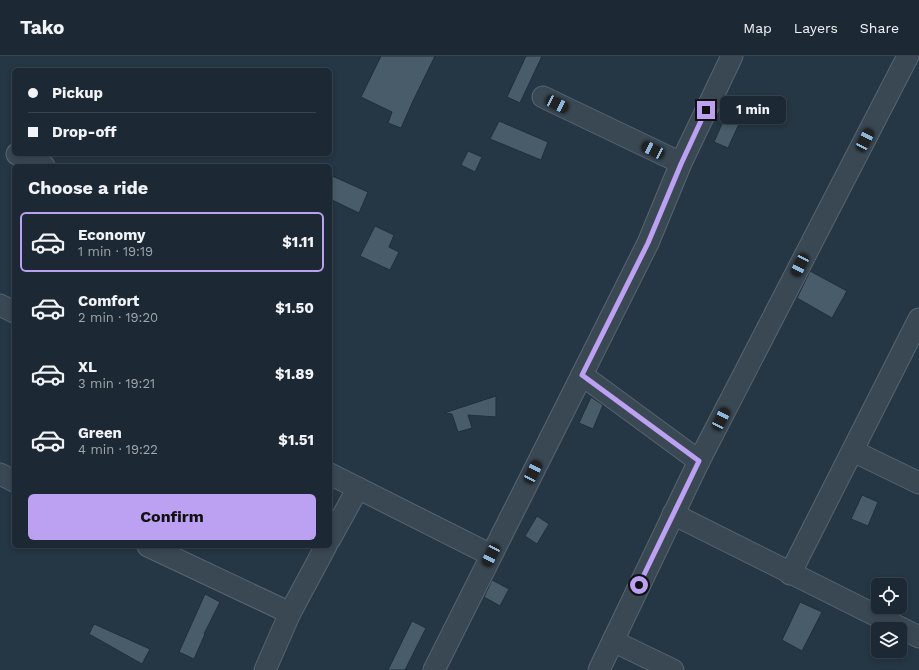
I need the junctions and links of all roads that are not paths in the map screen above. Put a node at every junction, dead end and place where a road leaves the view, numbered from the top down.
1 (732, 56) edge
2 (908, 56) edge
3 (543, 97) dead end
4 (0, 146) edge
5 (12, 152) edge
6 (22, 156) edge
7 (40, 164) edge
8 (681, 164) junction
9 (0, 305) edge
10 (12, 311) edge
11 (919, 319) edge
12 (582, 375) junction
13 (853, 451) junction
14 (699, 461) junction
15 (0, 474) edge
16 (332, 475) edge
17 (12, 480) edge
18 (919, 483) edge
19 (358, 488) junction
20 (672, 514) junction
21 (332, 536) edge
22 (152, 548) edge
23 (325, 548) edge
24 (491, 555) junction
25 (790, 574) junction
26 (290, 614) junction
27 (919, 637) edge
28 (613, 641) junction
29 (265, 670) edge
30 (434, 670) edge
31 (599, 670) edge
32 (673, 670) edge

1 - 8 street
2 - 14 street
3 - 8 street
4 - 5 street
6 - 7 street
8 - 12 street
9 - 10 street
11 - 13 street
12 - 14 street
12 - 24 street
13 - 18 street
13 - 25 street
14 - 20 street
15 - 17 street
16 - 19 street
19 - 21 street
19 - 24 street
20 - 25 street
20 - 28 street
22 - 26 street
23 - 26 street
24 - 30 street
25 - 27 street
26 - 29 street
28 - 31 street
28 - 32 street

